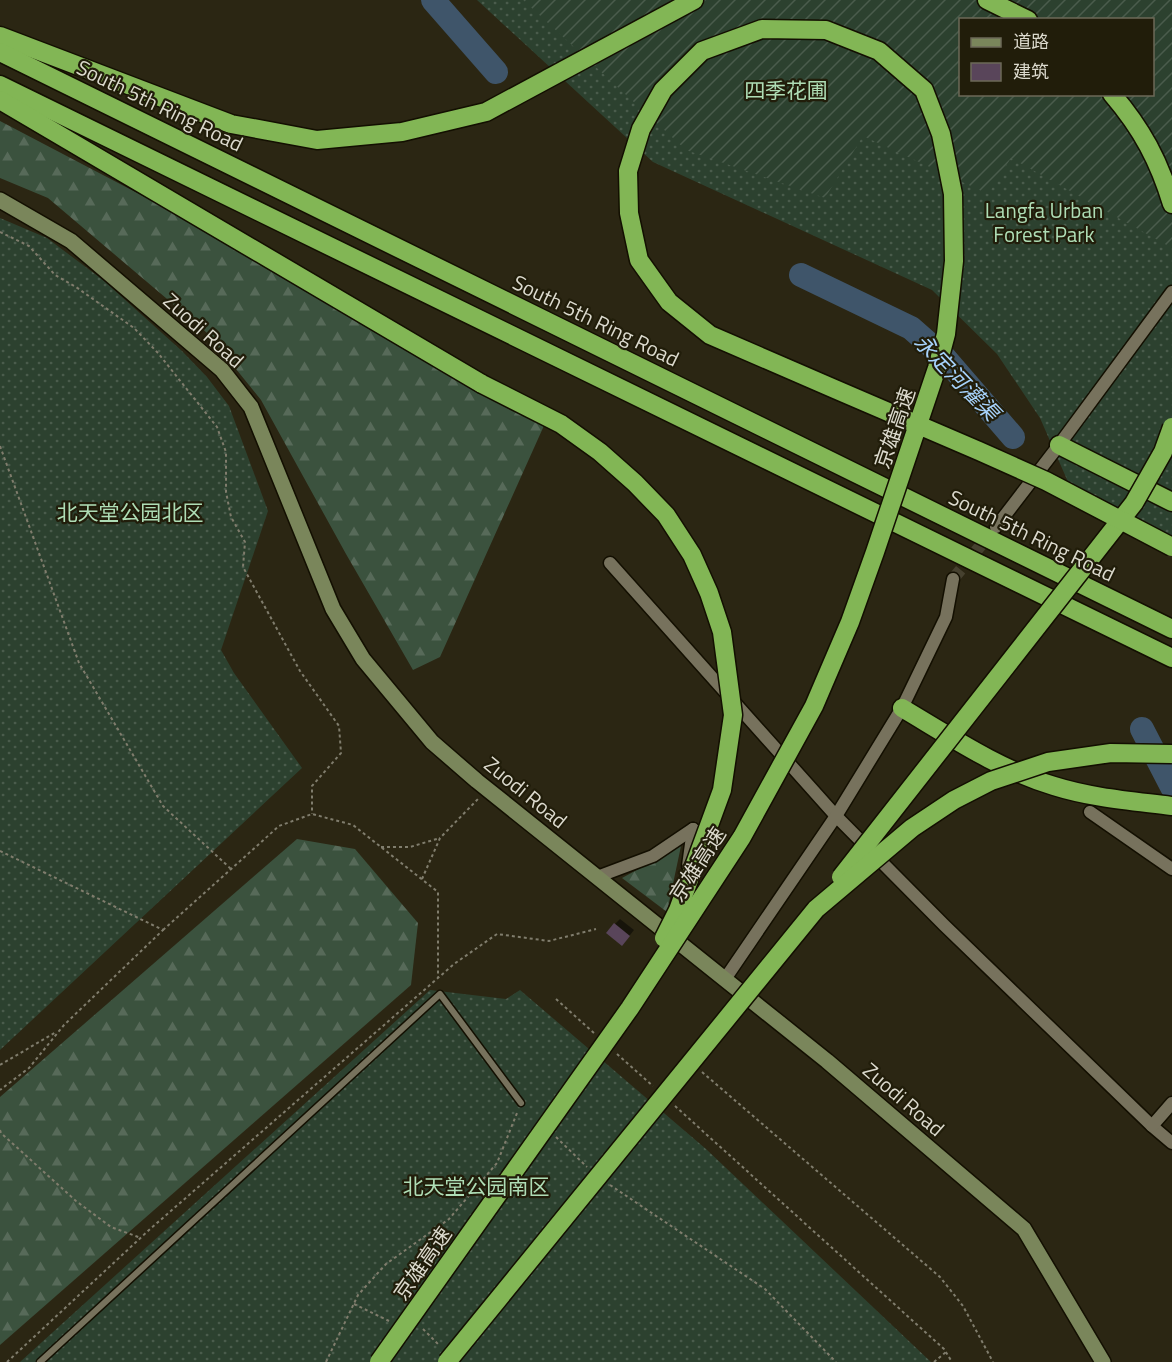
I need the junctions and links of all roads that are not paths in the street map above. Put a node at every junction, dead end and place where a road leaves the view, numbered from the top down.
1 (694, 0) edge
2 (987, 0) edge
3 (1024, 18) edge
4 (0, 36) edge
5 (0, 52) edge
6 (0, 85) edge
7 (1114, 96) edge
8 (0, 100) edge
9 (0, 200) edge
10 (1172, 204) edge
11 (1172, 292) edge
12 (1172, 427) edge
13 (1059, 446) junction
14 (1172, 502) edge
15 (996, 527) tunnel mouth
16 (1172, 547) edge
17 (610, 563) dead end
18 (952, 579) tunnel mouth
19 (1172, 629) edge
20 (1172, 658) edge
21 (902, 708) junction
22 (1172, 754) edge
23 (1172, 806) edge
24 (1090, 812) dead end
25 (836, 816) junction
26 (1172, 869) edge
27 (597, 877) junction
28 (816, 909) junction
29 (683, 946) junction
30 (725, 979) junction
31 (630, 1008) junction
32 (1172, 1102) edge
33 (521, 1103) dead end
34 (1152, 1126) junction
35 (1172, 1143) edge
36 (40, 1362) edge
37 (379, 1362) edge
38 (447, 1362) edge
39 (1103, 1362) edge

1 - 4 highway
2 - 3 highway
5 - 19 highway, South 5th Ring Road
6 - 20 highway
7 - 10 highway
8 - 31 highway, bridge
9 - 27 main road, Zuodi Road
11 - 13 street
12 - 28 highway, bridge
13 - 14 highway
13 - 15 street
16 - 31 highway, 京雄高速, bridge
17 - 25 street
18 - 21 street
21 - 23 highway
21 - 25 street
22 - 28 highway, bridge
24 - 26 street
25 - 30 street
25 - 34 street
27 - 29 main road, Zuodi Road
27 - 29 street
28 - 38 highway, bridge
29 - 30 main road, Zuodi Road
30 - 39 main road, Zuodi Road
31 - 37 highway, 京雄高速, bridge
32 - 34 street
33 - 36 lane
34 - 35 street

